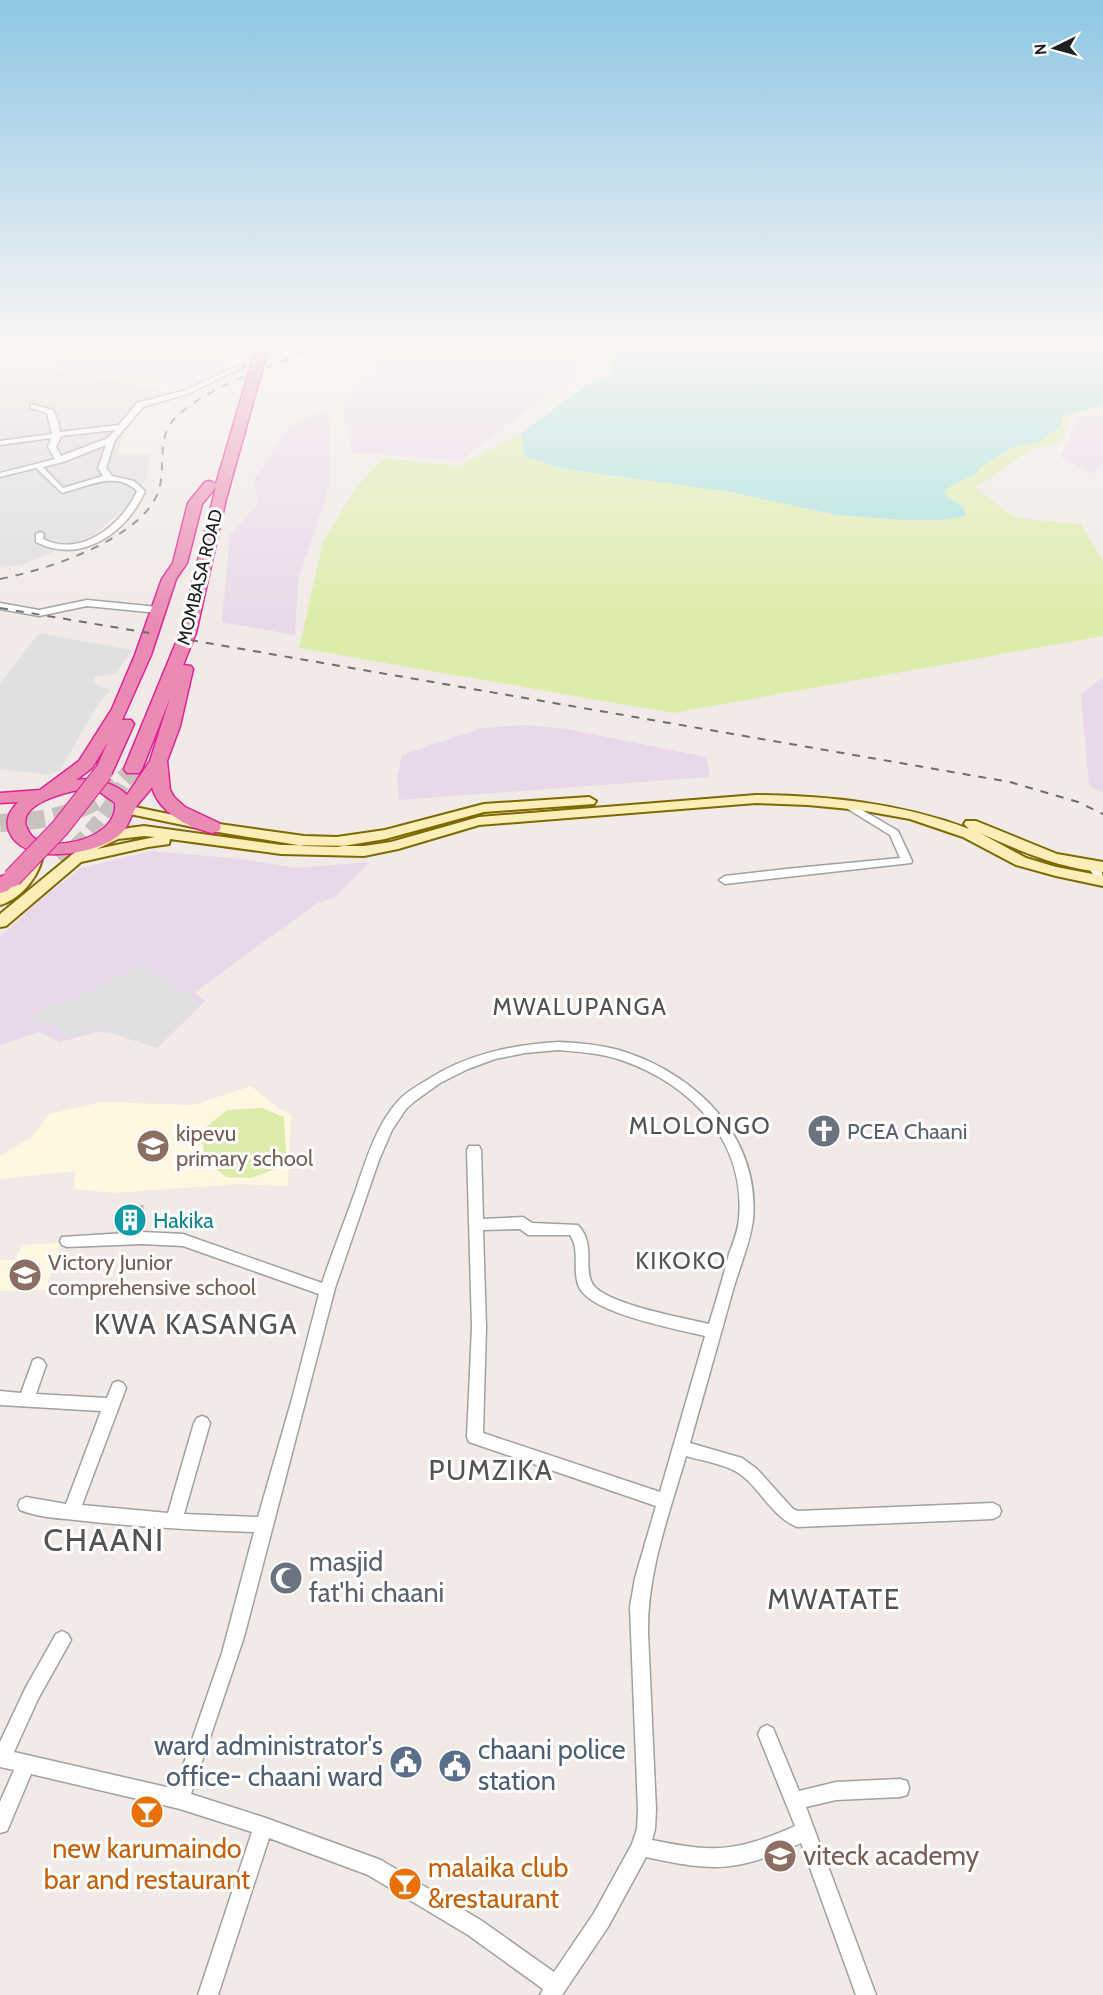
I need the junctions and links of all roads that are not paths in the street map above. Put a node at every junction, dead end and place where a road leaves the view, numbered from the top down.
1 (28, 438) edge
2 (56, 438) edge
3 (223, 438) edge
4 (236, 438) edge
5 (111, 440) joint
6 (0, 442) edge
7 (60, 460) junction
8 (38, 466) junction
9 (0, 475) edge
10 (107, 477) junction
11 (210, 485) junction
12 (40, 534) dead end
13 (180, 563) junction
14 (0, 606) edge
15 (158, 610) junction
16 (183, 647) junction
17 (161, 759) junction
18 (44, 793) junction
19 (847, 804) junction
20 (2, 807) edge
21 (125, 809) junction
22 (0, 831) edge
23 (205, 832) junction
24 (103, 838) junction
25 (28, 842) junction
26 (77, 858) junction
27 (60, 860) tunnel mouth
28 (1098, 867) edge
29 (725, 880) dead end
30 (1103, 881) edge
31 (6, 883) edge
32 (0, 900) edge
33 (0, 910) edge
34 (0, 922) edge
35 (474, 1150) dead end
36 (476, 1225) junction
37 (67, 1241) dead end
38 (327, 1291) junction
39 (714, 1332) junction
40 (38, 1365) dead end
41 (118, 1388) dead end
42 (0, 1398) edge
43 (26, 1400) junction
44 (110, 1406) junction
45 (202, 1423) dead end
46 (681, 1448) junction
47 (664, 1501) junction
48 (26, 1505) dead end
49 (993, 1511) dead end
50 (71, 1512) junction
51 (173, 1522) junction
52 (264, 1525) junction
53 (62, 1640) dead end
54 (767, 1734) dead end
55 (1, 1758) edge
56 (27, 1763) junction
57 (900, 1788) dead end
58 (180, 1800) junction
59 (794, 1801) junction
60 (0, 1824) edge
61 (262, 1826) junction
62 (806, 1831) junction
63 (642, 1847) junction
64 (553, 1990) edge
65 (208, 1995) edge
66 (866, 1995) edge

1 - 6 street
2 - 7 street
3 - 11 highway, MOMBASA ROAD
4 - 16 highway, MOMBASA ROAD
5 - 7 street
5 - 10 street
7 - 8 street
8 - 9 street
8 - 10 street
10 - 12 street
11 - 13 highway
11 - 16 highway, MOMBASA ROAD
13 - 15 highway
13 - 31 highway, bridge
14 - 15 street
15 - 18 highway
16 - 17 highway
17 - 21 highway
17 - 23 highway
18 - 20 highway
18 - 21 highway
18 - 25 highway
19 - 23 main road
19 - 29 street
19 - 30 main road
21 - 23 main road
21 - 24 highway
22 - 25 highway
23 - 24 main road
23 - 26 main road
23 - 28 main road
24 - 25 highway
24 - 26 main road
25 - 32 main road
26 - 34 main road
27 - 33 main road
28 - 30 street
35 - 36 street
36 - 39 street
36 - 47 street
37 - 38 street
38 - 39 street
38 - 52 street
39 - 46 street
40 - 43 street
41 - 44 street
42 - 43 street
43 - 44 street
44 - 50 street
45 - 51 street
46 - 47 street
46 - 49 street
47 - 63 street
48 - 50 street
50 - 51 street
51 - 52 street
52 - 58 street
53 - 55 street
54 - 59 street
55 - 56 street
56 - 58 street
56 - 60 street
57 - 59 street
58 - 61 street
59 - 62 street
61 - 64 street
61 - 65 street
62 - 63 street
62 - 66 street
63 - 64 street

